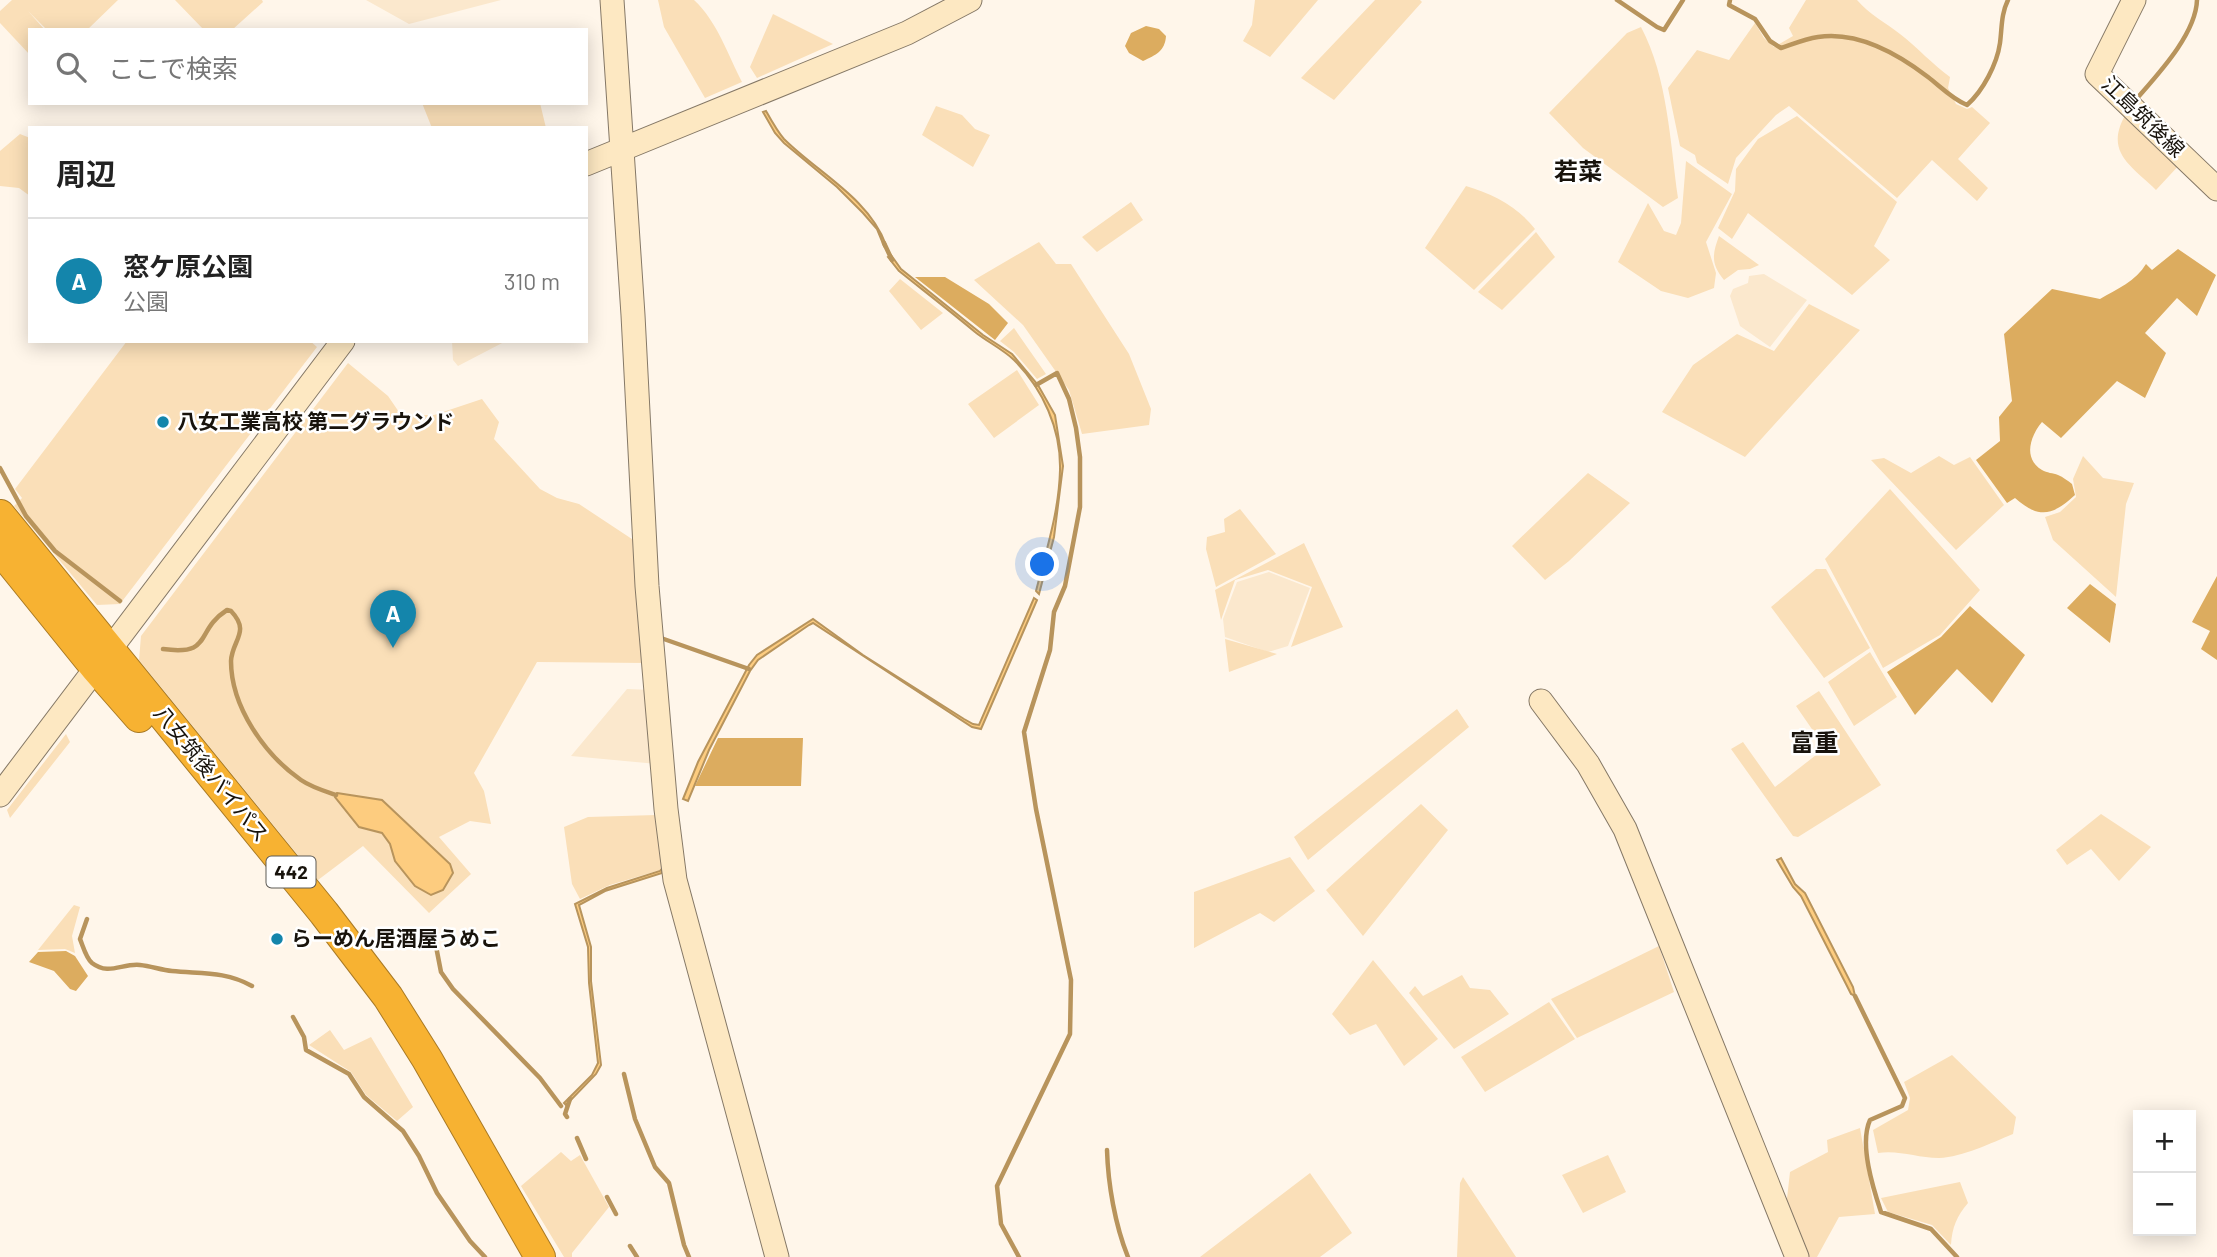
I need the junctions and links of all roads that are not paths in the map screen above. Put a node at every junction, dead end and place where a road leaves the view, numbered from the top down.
1 (612, 0) edge
2 (971, 0) edge
3 (2134, 0) edge
4 (622, 150) junction
5 (588, 163) edge
6 (2217, 189) edge
7 (341, 343) edge
8 (0, 516) edge
9 (0, 549) edge
10 (103, 659) junction
11 (1541, 701) dead end
12 (0, 795) edge
13 (519, 1257) edge
14 (540, 1257) edge
15 (777, 1257) edge
16 (1797, 1257) edge

1 - 4 street
2 - 4 street
3 - 6 street, 江島筑後線
4 - 5 street
4 - 15 street
7 - 10 street
8 - 10 highway, 八女筑後バイパス / 442
9 - 10 highway, 八女筑後バイパス / 442
10 - 12 street
10 - 13 highway, 八女筑後バイパス / 442
10 - 14 highway, 八女筑後バイパス / 442
11 - 16 street

